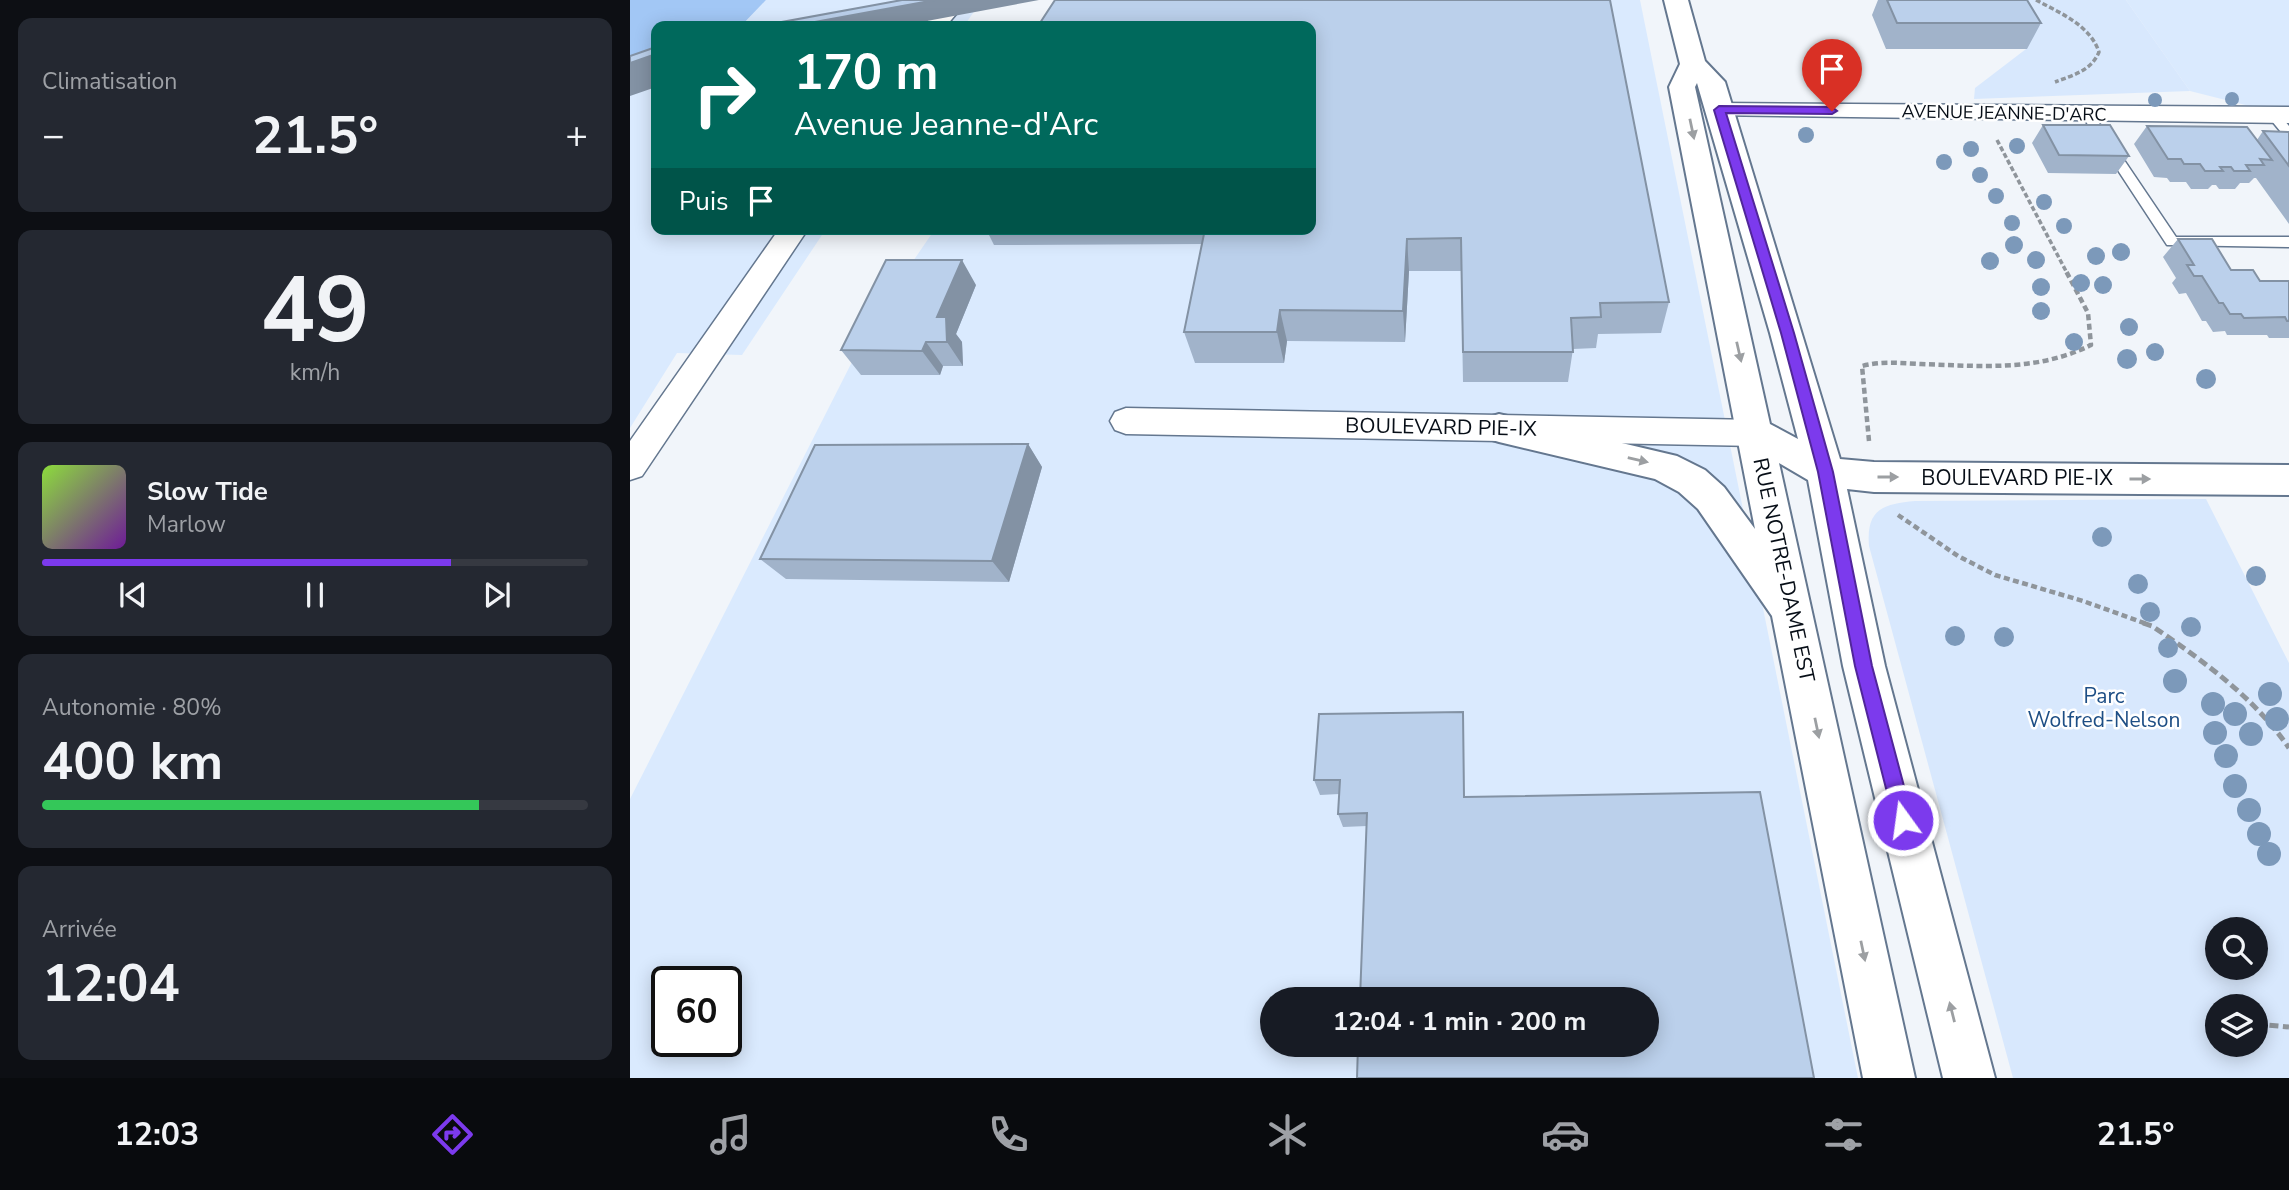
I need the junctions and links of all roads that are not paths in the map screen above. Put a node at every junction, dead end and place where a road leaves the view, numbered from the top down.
1 (957, 0) edge
2 (1676, 0) edge
3 (938, 21) edge
4 (1693, 64) junction
5 (1719, 110) junction
6 (2087, 114) junction
7 (2284, 121) edge
8 (790, 235) edge
9 (2289, 242) edge
10 (1126, 421) dead end
11 (1499, 428) junction
12 (1756, 433) junction
13 (2289, 453) edge
14 (1822, 461) junction
15 (630, 467) edge
16 (2289, 480) edge
17 (1793, 614) junction
18 (1889, 1078) edge
19 (1969, 1078) edge

1 - 3 street
2 - 4 main road
4 - 5 main road
4 -> 12 main road, RUE NOTRE-DAME EST
5 - 6 street, AVENUE JEANNE-D'ARC
5 - 14 main road
6 - 7 street, AVENUE JEANNE-D'ARC
6 - 9 lane
8 - 15 street
10 - 11 street, BOULEVARD PIE-IX
11 - 12 street, BOULEVARD PIE-IX
11 -> 17 main road
12 - 14 main road, BOULEVARD PIE-IX
12 - 17 main road, RUE NOTRE-DAME EST
13 - 14 main road, BOULEVARD PIE-IX
14 -> 16 main road, BOULEVARD PIE-IX
19 -> 14 main road
17 -> 18 main road, RUE NOTRE-DAME EST

